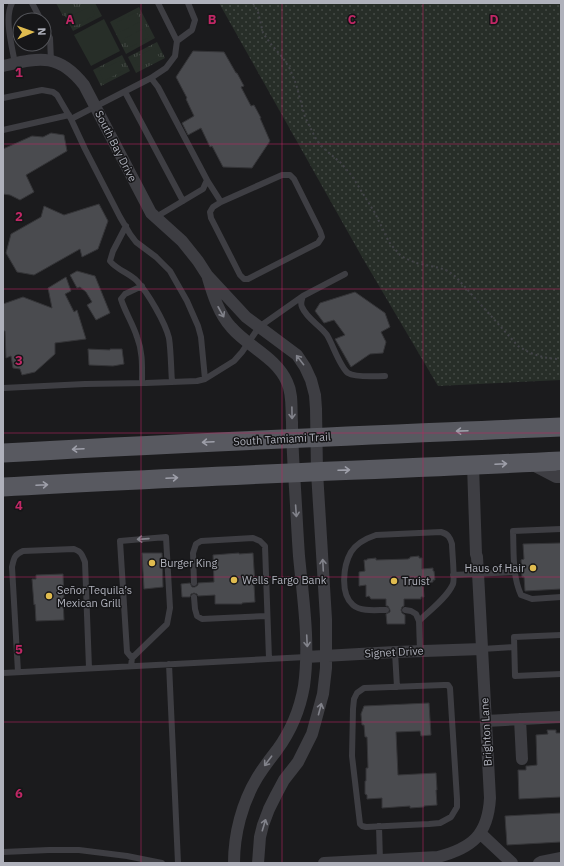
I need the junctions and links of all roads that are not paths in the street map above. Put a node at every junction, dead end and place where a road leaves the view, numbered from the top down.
1 (12, 3) edge
2 (32, 3) edge
3 (158, 3) edge
4 (188, 3) edge
5 (37, 12) edge
6 (177, 41) junction
7 (51, 52) edge
8 (51, 61) junction
9 (9, 65) edge
10 (151, 78) junction
11 (125, 92) junction
12 (3, 98) edge
13 (95, 107) junction
14 (70, 117) junction
15 (3, 130) edge
16 (207, 180) junction
17 (183, 201) junction
18 (221, 202) junction
19 (156, 217) junction
20 (126, 226) junction
21 (345, 274) dead end
22 (207, 275) junction
23 (142, 286) junction
24 (303, 296) junction
25 (259, 327) junction
26 (248, 342) junction
27 (385, 376) dead end
28 (205, 379) junction
29 (172, 382) junction
30 (142, 383) junction
31 (3, 388) edge
32 (561, 427) edge
33 (317, 437) junction
34 (292, 438) junction
35 (3, 454) edge
36 (561, 461) edge
37 (528, 462) junction
38 (473, 465) junction
39 (294, 472) junction
40 (317, 472) junction
41 (561, 477) edge
42 (3, 487) edge
43 (561, 529) edge
44 (515, 572) junction
45 (478, 573) junction
46 (453, 574) junction
47 (194, 583) dead end
48 (194, 597) dead end
49 (561, 598) edge
50 (386, 610) dead end
51 (404, 610) dead end
52 (267, 616) junction
53 (418, 621) junction
54 (561, 635) edge
55 (514, 647) junction
56 (482, 648) junction
57 (420, 651) junction
58 (395, 652) junction
59 (326, 656) junction
60 (306, 657) junction
61 (132, 658) junction
62 (269, 659) junction
63 (169, 664) junction
64 (131, 666) junction
65 (89, 668) junction
66 (18, 672) junction
67 (3, 673) edge
68 (561, 674) edge
69 (397, 687) junction
70 (561, 717) edge
71 (520, 719) junction
72 (486, 721) junction
73 (522, 759) dead end
74 (379, 826) junction
75 (480, 833) junction
76 (3, 852) edge
77 (561, 858) edge
78 (380, 860) junction
79 (442, 860) edge
80 (412, 861) edge
81 (162, 863) edge
82 (178, 863) edge
83 (234, 863) edge
84 (258, 863) edge
85 (324, 863) edge
86 (345, 863) edge
87 (512, 863) edge
88 (539, 863) edge

1 - 9 lane
2 - 5 lane
3 - 6 lane
4 - 6 lane
6 - 10 lane
7 - 8 lane
8 - 9 street, South Bay Drive
8 - 13 street, South Bay Drive
10 - 11 lane
10 - 16 lane
11 - 13 lane
11 - 17 lane
12 - 14 lane
13 - 14 lane
13 - 19 street, South Bay Drive
14 - 15 lane
14 - 20 lane
16 - 17 lane
16 - 18 lane
17 - 19 lane
18 - 18 lane
19 - 22 street, South Bay Drive
20 - 23 lane
20 - 28 lane
21 - 24 lane
22 - 25 street, South Bay Drive
22 -> 26 street, South Bay Drive
23 - 29 lane
23 - 30 lane
24 - 25 lane
24 - 27 lane
25 - 26 lane
33 -> 25 street, South Bay Drive
26 - 28 lane
26 -> 34 street, South Bay Drive
28 - 29 lane
29 - 30 lane
30 - 31 lane
32 -> 33 main road, South Tamiami Trail
33 - 34 main road, South Tamiami Trail
33 - 40 street, South Bay Drive
34 -> 35 main road, South Tamiami Trail
34 - 39 street, South Bay Drive
36 - 37 main road
38 -> 37 main road
37 - 41 street
40 -> 38 main road
38 - 45 street, Brighton Lane
39 - 40 main road
42 -> 39 main road
39 -> 60 street, South Bay Drive
59 -> 40 street, South Bay Drive
43 - 44 lane
44 - 45 lane
44 - 49 lane
45 - 46 lane
45 - 56 street, Brighton Lane
46 - 50 lane
46 - 53 lane
47 - 52 lane
48 - 52 lane
51 - 53 lane
52 - 62 lane
53 - 57 lane
54 - 55 lane
55 - 56 lane
55 - 68 lane
56 - 57 street, Signet Drive
56 - 72 street, Brighton Lane
57 - 58 street, Signet Drive
58 - 59 street, Signet Drive
58 - 69 lane
59 - 60 street, Signet Drive
84 -> 59 street, South Bay Drive
60 - 62 lane
60 -> 83 street, South Bay Drive
61 -> 61 lane
61 - 64 lane
62 - 63 lane
63 - 64 lane
63 - 82 lane
64 - 65 lane
65 - 66 lane
65 - 66 lane
66 - 67 lane
69 - 74 lane
69 - 74 lane
70 - 71 street
71 - 72 street
71 - 73 street
72 - 75 street, Brighton Lane
74 - 78 lane
75 - 79 street, Brighton Lane
75 - 87 street
76 - 81 lane
77 - 88 street
78 - 80 street, Brighton Lane
78 - 86 street, Brighton Lane
79 - 80 street, Brighton Lane
85 - 86 street, Brighton Lane

